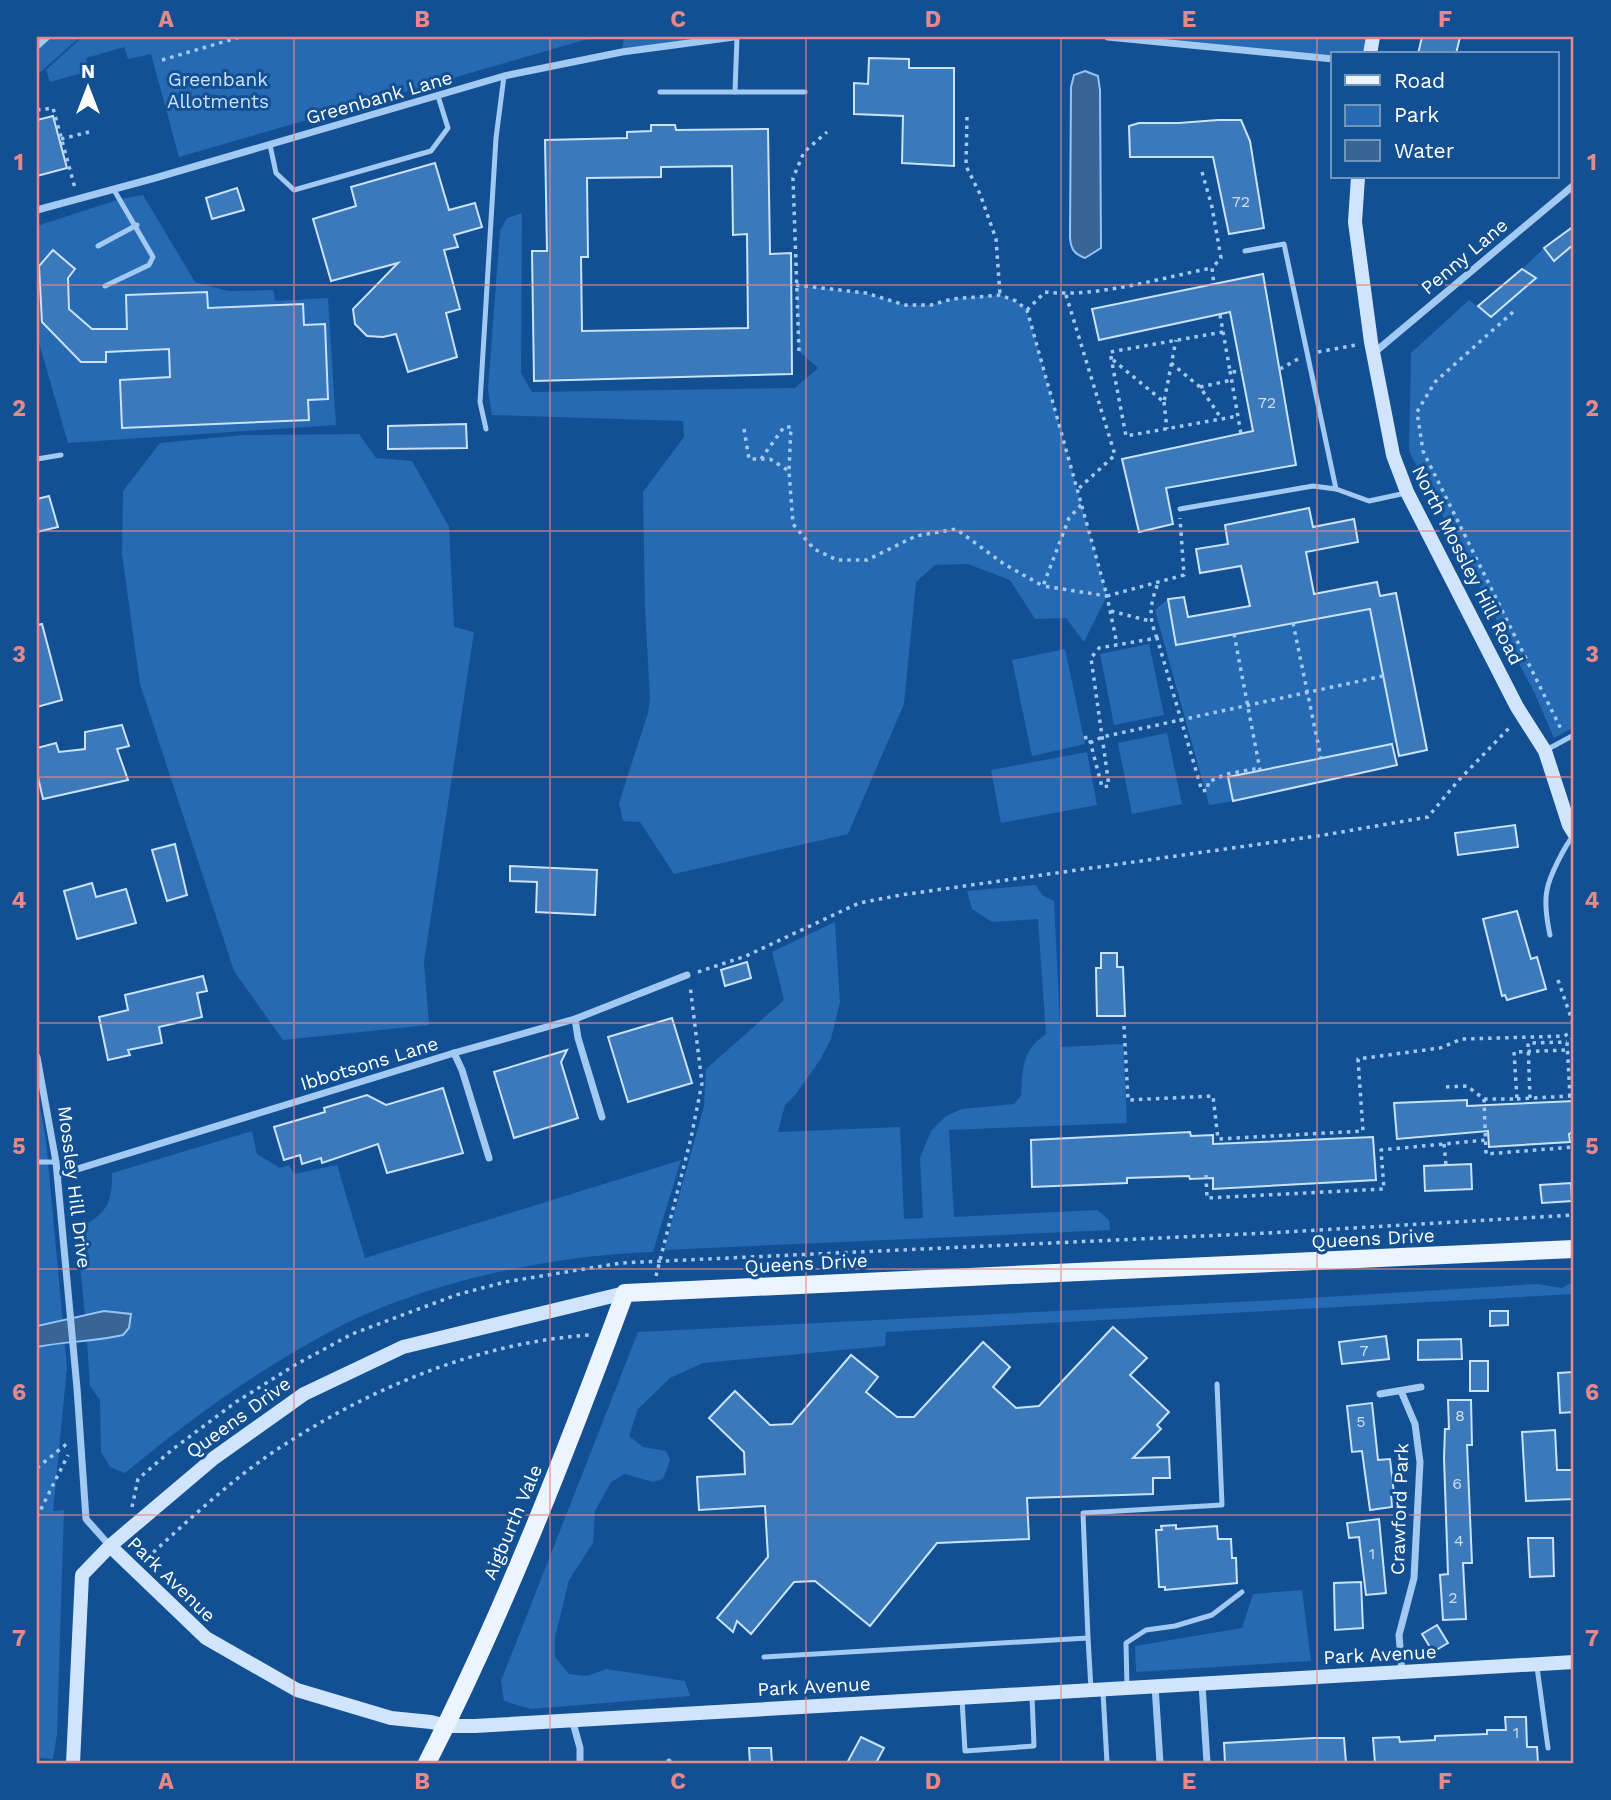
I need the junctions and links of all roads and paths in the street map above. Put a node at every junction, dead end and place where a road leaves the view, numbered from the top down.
1 (47, 37) edge
2 (240, 37) edge
3 (735, 37) edge
4 (1108, 37) edge
5 (37, 47) edge
6 (1331, 59) edge
7 (162, 60) dead end
8 (504, 76) junction
9 (660, 92) dead end
10 (735, 92) junction
11 (804, 92) dead end
12 (438, 96) junction
13 (37, 110) edge
14 (967, 117) dead end
15 (89, 132) dead end
16 (827, 132) dead end
17 (61, 139) junction
18 (270, 145) junction
19 (1202, 172) dead end
20 (1358, 178) edge
21 (1574, 185) edge
22 (114, 190) junction
23 (78, 199) junction
24 (37, 210) edge
25 (136, 225) junction
26 (98, 246) dead end
27 (1245, 251) dead end
28 (1212, 268) junction
29 (796, 285) junction
30 (1214, 285) dead end
31 (105, 286) dead end
32 (1000, 295) junction
33 (1066, 295) junction
34 (1027, 310) junction
35 (1513, 312) dead end
36 (1220, 315) dead end
37 (1223, 332) junction
38 (1175, 340) junction
39 (1373, 347) junction
40 (799, 351) dead end
41 (1308, 354) junction
42 (1111, 359) junction
43 (1171, 363) junction
44 (1280, 369) dead end
45 (1230, 371) junction
46 (1242, 373) dead end
47 (1232, 380) junction
48 (1200, 387) junction
49 (1164, 401) junction
50 (1238, 416) junction
51 (1221, 419) junction
52 (486, 429) dead end
53 (744, 429) dead end
54 (1167, 429) junction
55 (1241, 434) dead end
56 (61, 455) dead end
57 (37, 459) edge
58 (761, 459) junction
59 (789, 471) junction
60 (1336, 489) junction
61 (1077, 490) junction
62 (1406, 492) junction
63 (1081, 505) junction
64 (1180, 509) joint
65 (1158, 582) junction
66 (1043, 586) junction
67 (1107, 596) junction
68 (1111, 611) junction
69 (1150, 621) junction
70 (1293, 623) dead end
71 (1234, 635) dead end
72 (1157, 638) junction
73 (1117, 645) junction
74 (1383, 676) dead end
75 (1307, 692) junction
76 (1248, 704) junction
77 (1517, 707) junction
78 (1181, 719) junction
79 (1563, 733) dead end
80 (1574, 735) edge
81 (1102, 737) junction
82 (1084, 738) dead end
83 (1090, 743) junction
84 (1545, 751) junction
85 (1094, 756) junction
86 (1088, 757) dead end
87 (1321, 758) dead end
88 (1574, 834) edge
89 (1549, 935) dead end
90 (687, 975) junction
91 (1558, 981) dead end
92 (575, 1019) junction
93 (1124, 1026) dead end
94 (1574, 1029) edge
95 (1574, 1038) edge
96 (1567, 1042) junction
97 (1567, 1050) junction
98 (1528, 1051) junction
99 (454, 1053) junction
100 (37, 1057) edge
101 (1446, 1087) dead end
102 (1572, 1095) edge
103 (1530, 1098) junction
104 (1483, 1099) junction
105 (1517, 1099) junction
106 (602, 1117) dead end
107 (1486, 1140) junction
108 (1444, 1144) junction
109 (1574, 1147) edge
110 (489, 1158) dead end
111 (37, 1162) edge
112 (56, 1162) junction
113 (1446, 1165) dead end
114 (58, 1175) junction
115 (1206, 1175) dead end
116 (1574, 1249) edge
117 (652, 1291) junction
118 (625, 1293) junction
119 (610, 1333) junction
120 (1217, 1384) dead end
121 (1421, 1387) dead end
122 (1401, 1391) junction
123 (1380, 1394) dead end
124 (79, 1435) junction
125 (37, 1468) edge
126 (37, 1517) edge
127 (110, 1546) junction
128 (135, 1569) junction
129 (1242, 1592) dead end
130 (1088, 1638) junction
131 (764, 1657) dead end
132 (1574, 1662) edge
133 (1537, 1664) junction
134 (1402, 1672) junction
135 (1202, 1683) junction
136 (1155, 1685) junction
137 (1126, 1687) junction
138 (1097, 1689) junction
139 (1031, 1693) junction
140 (961, 1697) junction
141 (572, 1718) junction
142 (447, 1726) junction
143 (1548, 1748) dead end
144 (73, 1763) edge
145 (427, 1763) edge
146 (580, 1763) edge
147 (1107, 1763) edge
148 (1160, 1763) edge
149 (1207, 1763) edge

1 - 5 street
2 - 7 path
3 - 8 street, Greenbank Lane
3 - 10 lane
4 - 6 street
8 - 12 street, Greenbank Lane
8 - 52 lane
9 - 10 lane
10 - 11 lane
12 - 18 street, Greenbank Lane
12 - 18 lane
13 - 17 path
14 - 32 path
15 - 17 path
16 - 29 path
17 - 23 path
18 - 22 street, Greenbank Lane
19 - 28 path
20 - 39 street, North Mossley Hill Road
21 - 39 street, Penny Lane
22 - 23 street, Greenbank Lane
22 - 25 lane
23 - 24 street, Greenbank Lane
25 - 26 lane
25 - 31 lane
27 - 41 lane
28 - 30 path
28 - 33 path
29 - 32 path
29 - 40 path
32 - 34 path
33 - 34 path
33 - 61 path
34 - 61 path
35 - 79 path
36 - 37 path
37 - 38 path
37 - 45 path
38 - 42 path
38 - 43 path
39 - 41 path
39 - 62 street, North Mossley Hill Road
41 - 44 path
41 - 60 lane
42 - 49 path
42 - 54 path
43 - 48 path
43 - 49 path
45 - 46 path
45 - 47 path
47 - 48 path
47 - 50 path
48 - 51 path
49 - 54 path
50 - 51 path
50 - 55 path
51 - 54 path
53 - 58 path
56 - 57 lane
58 - 59 path
58 - 59 path
59 - 66 path
60 - 62 lane
60 - 64 lane
61 - 63 path
62 - 77 street, North Mossley Hill Road
63 - 66 path
63 - 67 path
64 - 65 path
65 - 67 path
65 - 69 path
66 - 67 path
67 - 68 path
68 - 69 path
68 - 73 path
69 - 72 path
70 - 75 path
71 - 76 path
72 - 73 path
72 - 78 path
73 - 81 path
74 - 75 path
75 - 76 path
75 - 87 path
76 - 78 path
76 - 78 path
77 - 84 street, North Mossley Hill Road
77 - 90 path
78 - 81 path
80 - 84 lane
81 - 83 path
81 - 85 path
82 - 83 path
83 - 85 path
84 - 88 street, North Mossley Hill Road
85 - 86 path
88 - 89 lane
90 - 92 street, Ibbotsons Lane
90 - 117 path
91 - 94 path
92 - 99 street, Ibbotsons Lane
92 - 106 street
93 - 94 path
95 - 96 path
96 - 97 path
96 - 98 path
97 - 98 path
97 - 102 path
98 - 103 path
98 - 105 path
99 - 110 street
99 - 114 street, Ibbotsons Lane
100 - 112 street, Mossley Hill Drive
101 - 104 path
102 - 103 path
103 - 105 path
104 - 105 path
104 - 107 path
107 - 108 path
107 - 109 path
108 - 113 path
108 - 115 path
111 - 112 lane
112 - 114 street, Mossley Hill Drive
114 - 124 street, Mossley Hill Drive
116 - 117 main road, Queens Drive
117 - 118 main road, Queens Drive
118 - 119 main road, Aigburth Vale
118 - 127 street, Queens Drive
119 - 128 path
119 - 142 main road, Aigburth Vale
120 - 130 lane
121 - 122 street
122 - 123 street
122 - 134 street, Crawford Park
124 - 125 path
124 - 126 path
124 - 127 street, Mossley Hill Drive
127 - 128 street, Park Avenue
127 - 144 street
128 - 142 street, Park Avenue
129 - 137 lane
130 - 131 lane
130 - 138 lane
132 - 133 street, Park Avenue
133 - 134 street, Park Avenue
133 - 143 lane
134 - 135 street, Park Avenue
135 - 136 street, Park Avenue
135 - 149 street
136 - 137 street, Park Avenue
136 - 148 street
137 - 138 street, Park Avenue
138 - 139 street, Park Avenue
138 - 147 lane
139 - 140 street, Park Avenue
139 - 140 lane
140 - 141 street, Park Avenue
141 - 142 street, Park Avenue
141 - 146 street
142 - 145 main road, Aigburth Vale

